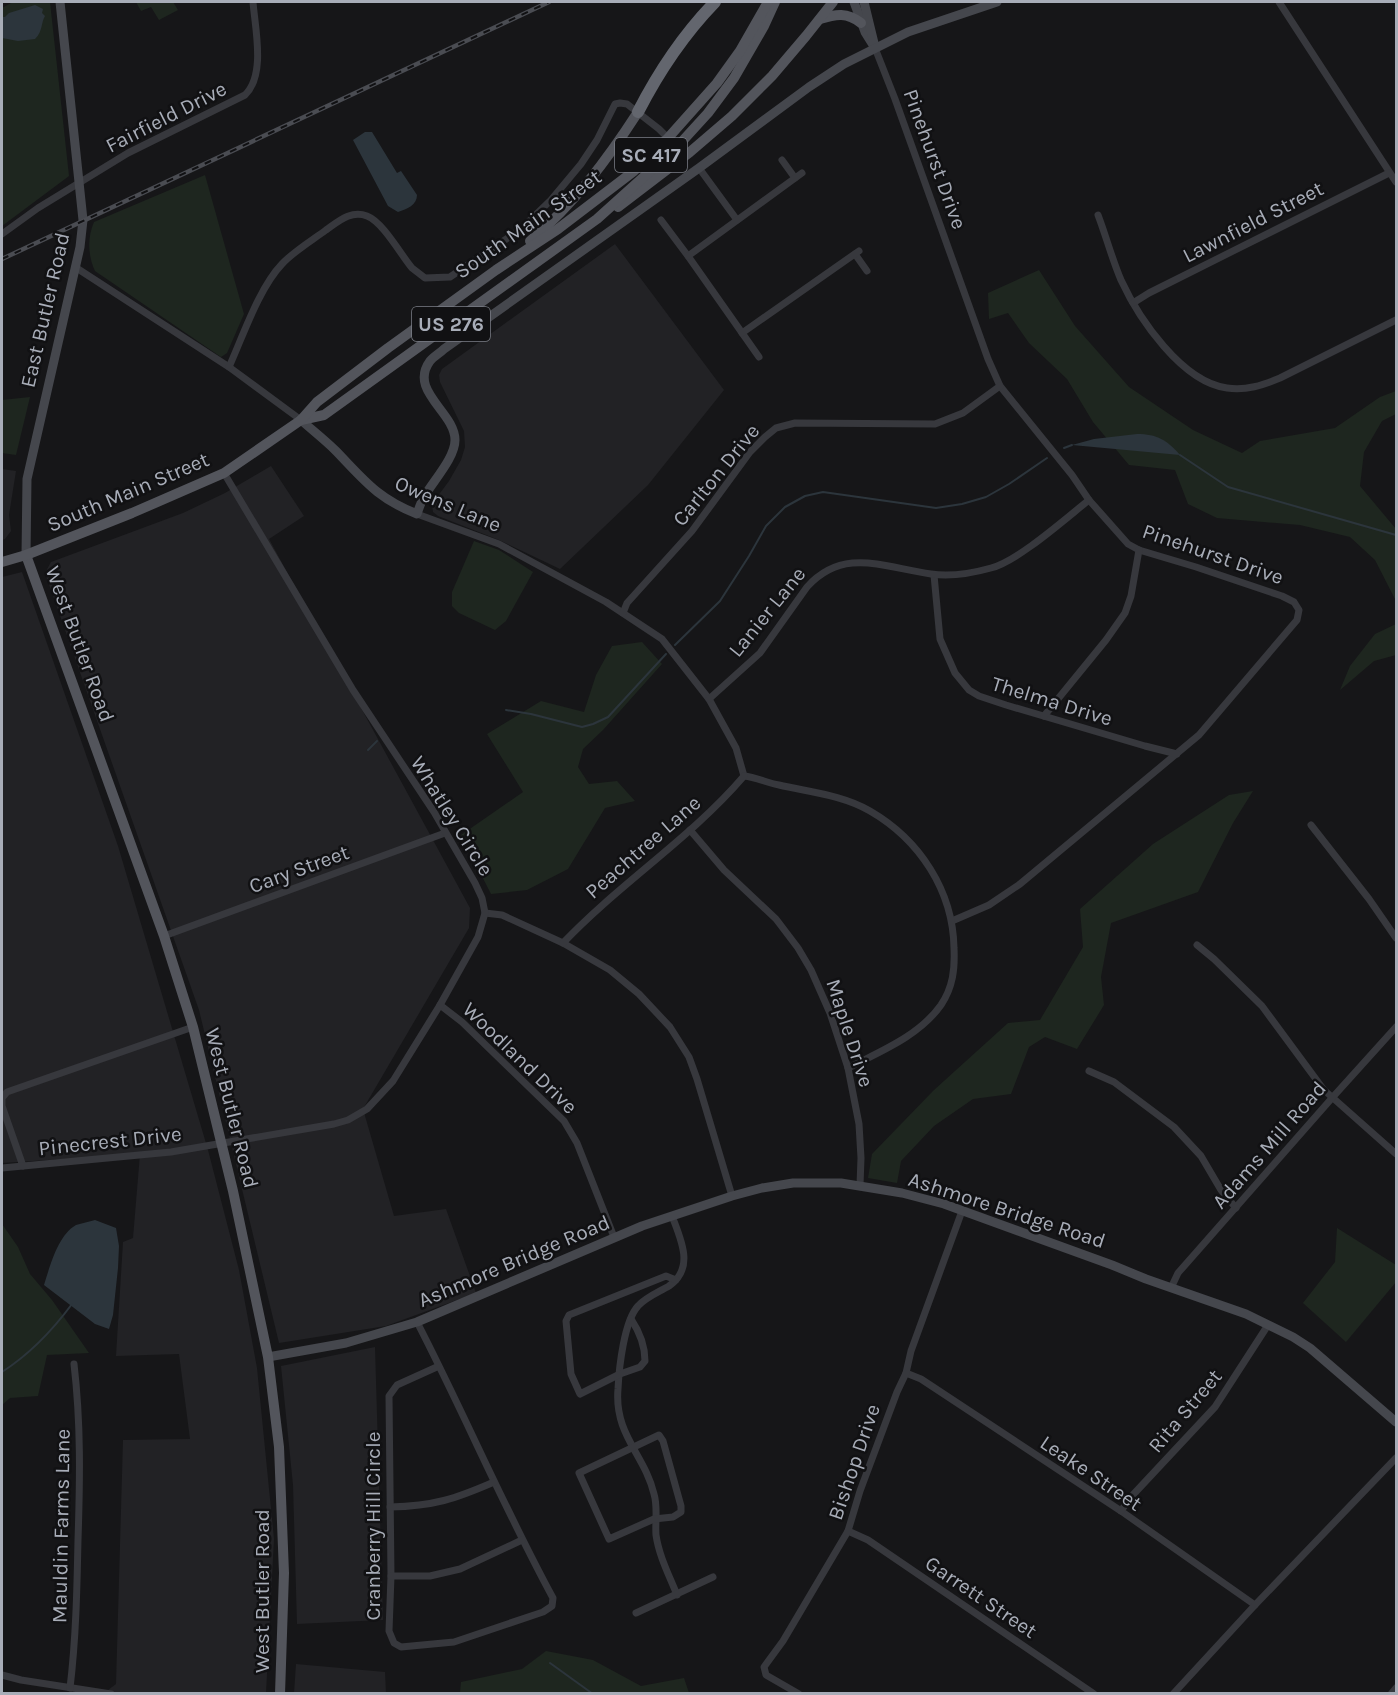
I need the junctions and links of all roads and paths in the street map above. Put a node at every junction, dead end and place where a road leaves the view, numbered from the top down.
1 (60, 2) edge
2 (253, 2) edge
3 (715, 2) edge
4 (768, 2) edge
5 (775, 2) edge
6 (833, 2) edge
7 (854, 2) edge
8 (864, 2) edge
9 (997, 2) edge
10 (1279, 2) edge
11 (820, 18) junction
12 (861, 23) junction
13 (875, 48) junction
14 (638, 112) junction
15 (668, 138) junction
16 (677, 147) junction
17 (782, 160) dead end
18 (699, 168) junction
19 (1389, 173) junction
20 (80, 182) junction
21 (1396, 182) edge
22 (1098, 215) dead end
23 (597, 219) junction
24 (661, 220) dead end
25 (737, 220) junction
26 (2, 234) edge
27 (688, 256) junction
28 (75, 267) junction
29 (496, 270) junction
30 (867, 271) dead end
31 (1133, 303) junction
32 (1396, 320) edge
33 (742, 333) junction
34 (759, 357) dead end
35 (229, 367) junction
36 (1000, 386) junction
37 (301, 420) junction
38 (224, 474) junction
39 (1089, 500) junction
40 (417, 514) junction
41 (1139, 550) junction
42 (26, 555) junction
43 (2, 562) edge
44 (934, 574) junction
45 (623, 613) junction
46 (709, 699) junction
47 (1044, 716) junction
48 (1177, 754) junction
49 (744, 776) junction
50 (1311, 825) dead end
51 (690, 830) junction
52 (445, 833) junction
53 (485, 913) junction
54 (952, 921) junction
55 (164, 936) junction
56 (1396, 938) edge
57 (563, 943) junction
58 (1197, 945) dead end
59 (440, 1005) junction
60 (1396, 1027) edge
61 (193, 1028) junction
62 (848, 1068) junction
63 (1089, 1071) dead end
64 (1332, 1098) junction
65 (221, 1144) junction
66 (1396, 1154) edge
67 (23, 1166) junction
68 (2, 1168) edge
69 (860, 1185) junction
70 (732, 1197) junction
71 (1236, 1208) junction
72 (962, 1211) junction
73 (672, 1216) junction
74 (614, 1237) junction
75 (676, 1280) junction
76 (1171, 1288) junction
77 (631, 1319) junction
78 (417, 1322) junction
79 (1268, 1325) junction
80 (268, 1357) junction
81 (74, 1364) dead end
82 (439, 1366) junction
83 (906, 1373) junction
84 (620, 1374) junction
85 (1396, 1422) edge
86 (631, 1448) junction
87 (1396, 1458) edge
88 (494, 1482) junction
89 (390, 1507) junction
90 (1121, 1511) junction
91 (654, 1519) junction
92 (848, 1531) junction
93 (522, 1540) junction
94 (391, 1576) junction
95 (713, 1577) dead end
96 (677, 1595) junction
97 (1255, 1605) junction
98 (636, 1613) dead end
99 (2, 1675) edge
100 (70, 1688) junction
101 (1396, 1688) edge
102 (111, 1694) edge
103 (280, 1694) edge
104 (799, 1694) edge
105 (1094, 1694) edge
106 (1173, 1694) edge
107 (1391, 1694) edge

1 - 20 main road, East Butler Road
2 - 20 street, Fairfield Drive
3 - 14 highway, US 276
4 - 15 main road, South Main Street / SC 417
5 - 16 main road, South Main Street / SC 417
6 - 11 main road, US 276
7 - 12 main road, Pinehurst Drive
8 - 13 main road, Pinehurst Drive
9 - 13 main road
10 - 19 street
11 - 12 main road
11 - 23 main road, US 276
12 - 13 main road, Pinehurst Drive
13 - 18 main road
13 - 36 street, Pinehurst Drive
14 - 15 street
14 - 29 main road, US 276
14 - 35 street
15 - 16 street
15 - 29 main road, South Main Street / SC 417
16 - 23 main road, South Main Street / SC 417
17 - 25 street
18 - 25 street
18 - 40 main road
19 - 21 street
19 - 31 street, Lawnfield Street
20 - 26 street, Fairfield Drive
20 - 28 main road, East Butler Road
22 - 31 street
23 - 37 main road, South Main Street / US 276
24 - 27 street
25 - 27 street
27 - 33 street
28 - 35 street, Owens Lane
28 - 42 main road, East Butler Road
29 - 37 main road, South Main Street / US 276
30 - 33 street
31 - 32 street
33 - 34 street
35 - 37 street, Owens Lane
36 - 39 street, Pinehurst Drive
36 - 45 street, Carlton Drive
37 - 38 main road, South Main Street / US 276
37 - 40 main road, Owens Lane
38 - 42 main road, South Main Street / US 276
38 - 52 street, Whatley Circle
39 - 41 street, Pinehurst Drive
39 - 44 street, Lanier Lane
40 - 45 street, Owens Lane
41 - 47 street
41 - 48 street, Pinehurst Drive
42 - 43 main road, US 276
42 - 55 main road, West Butler Road
44 - 46 street, Lanier Lane
44 - 47 street, Thelma Drive
45 - 46 street, Owens Lane
46 - 49 street, Owens Lane
47 - 48 street, Thelma Drive
48 - 54 street, Pinehurst Drive
49 - 51 street, Peachtree Lane
49 - 54 street
50 - 56 street
51 - 57 street, Peachtree Lane
51 - 62 street, Maple Drive
52 - 53 street, Whatley Circle
52 - 55 street, Cary Street
53 - 57 street
53 - 59 street
54 - 62 street
55 - 61 main road, West Butler Road
57 - 70 street
58 - 64 street
59 - 65 street
59 - 74 street, Woodland Drive
60 - 64 street, Adams Mill Road
61 - 65 main road, West Butler Road
61 - 67 street
62 - 69 street, Maple Drive
63 - 71 street
64 - 66 street
64 - 71 street, Adams Mill Road
65 - 67 street, Pinecrest Drive
65 - 80 main road, West Butler Road
67 - 68 street, Pinecrest Drive
69 - 70 main road, Ashmore Bridge Road
69 - 72 main road, Ashmore Bridge Road
70 - 73 main road, Ashmore Bridge Road
71 - 76 street, Adams Mill Road
72 - 76 main road, Ashmore Bridge Road
72 - 83 street, Bishop Drive
73 - 74 main road, Ashmore Bridge Road
73 - 75 street
74 - 78 main road, Ashmore Bridge Road
75 - 77 street
75 - 84 street
76 - 79 main road, Ashmore Bridge Road
77 - 84 street
77 - 84 street
78 - 80 main road, Ashmore Bridge Road
78 - 82 street, Cranberry Hill Circle
79 - 85 main road, Ashmore Bridge Road
79 - 90 street, Rita Street
80 - 103 main road, West Butler Road
81 - 100 street, Mauldin Farms Lane
82 - 88 street, Cranberry Hill Circle
82 - 89 street, Cranberry Hill Circle
83 - 90 street, Leake Street
83 - 92 street, Bishop Drive
84 - 86 street
86 - 91 street
86 - 91 street
86 - 91 street
87 - 97 street
88 - 89 street
88 - 93 street, Cranberry Hill Circle
89 - 94 street, Cranberry Hill Circle
90 - 97 street, Leake Street
91 - 96 street
92 - 104 street, Bishop Drive
92 - 105 street, Garrett Street
93 - 94 street
93 - 94 street, Cranberry Hill Circle
95 - 96 street
96 - 98 street
97 - 106 street
99 - 100 street
100 - 102 street
101 - 107 street

